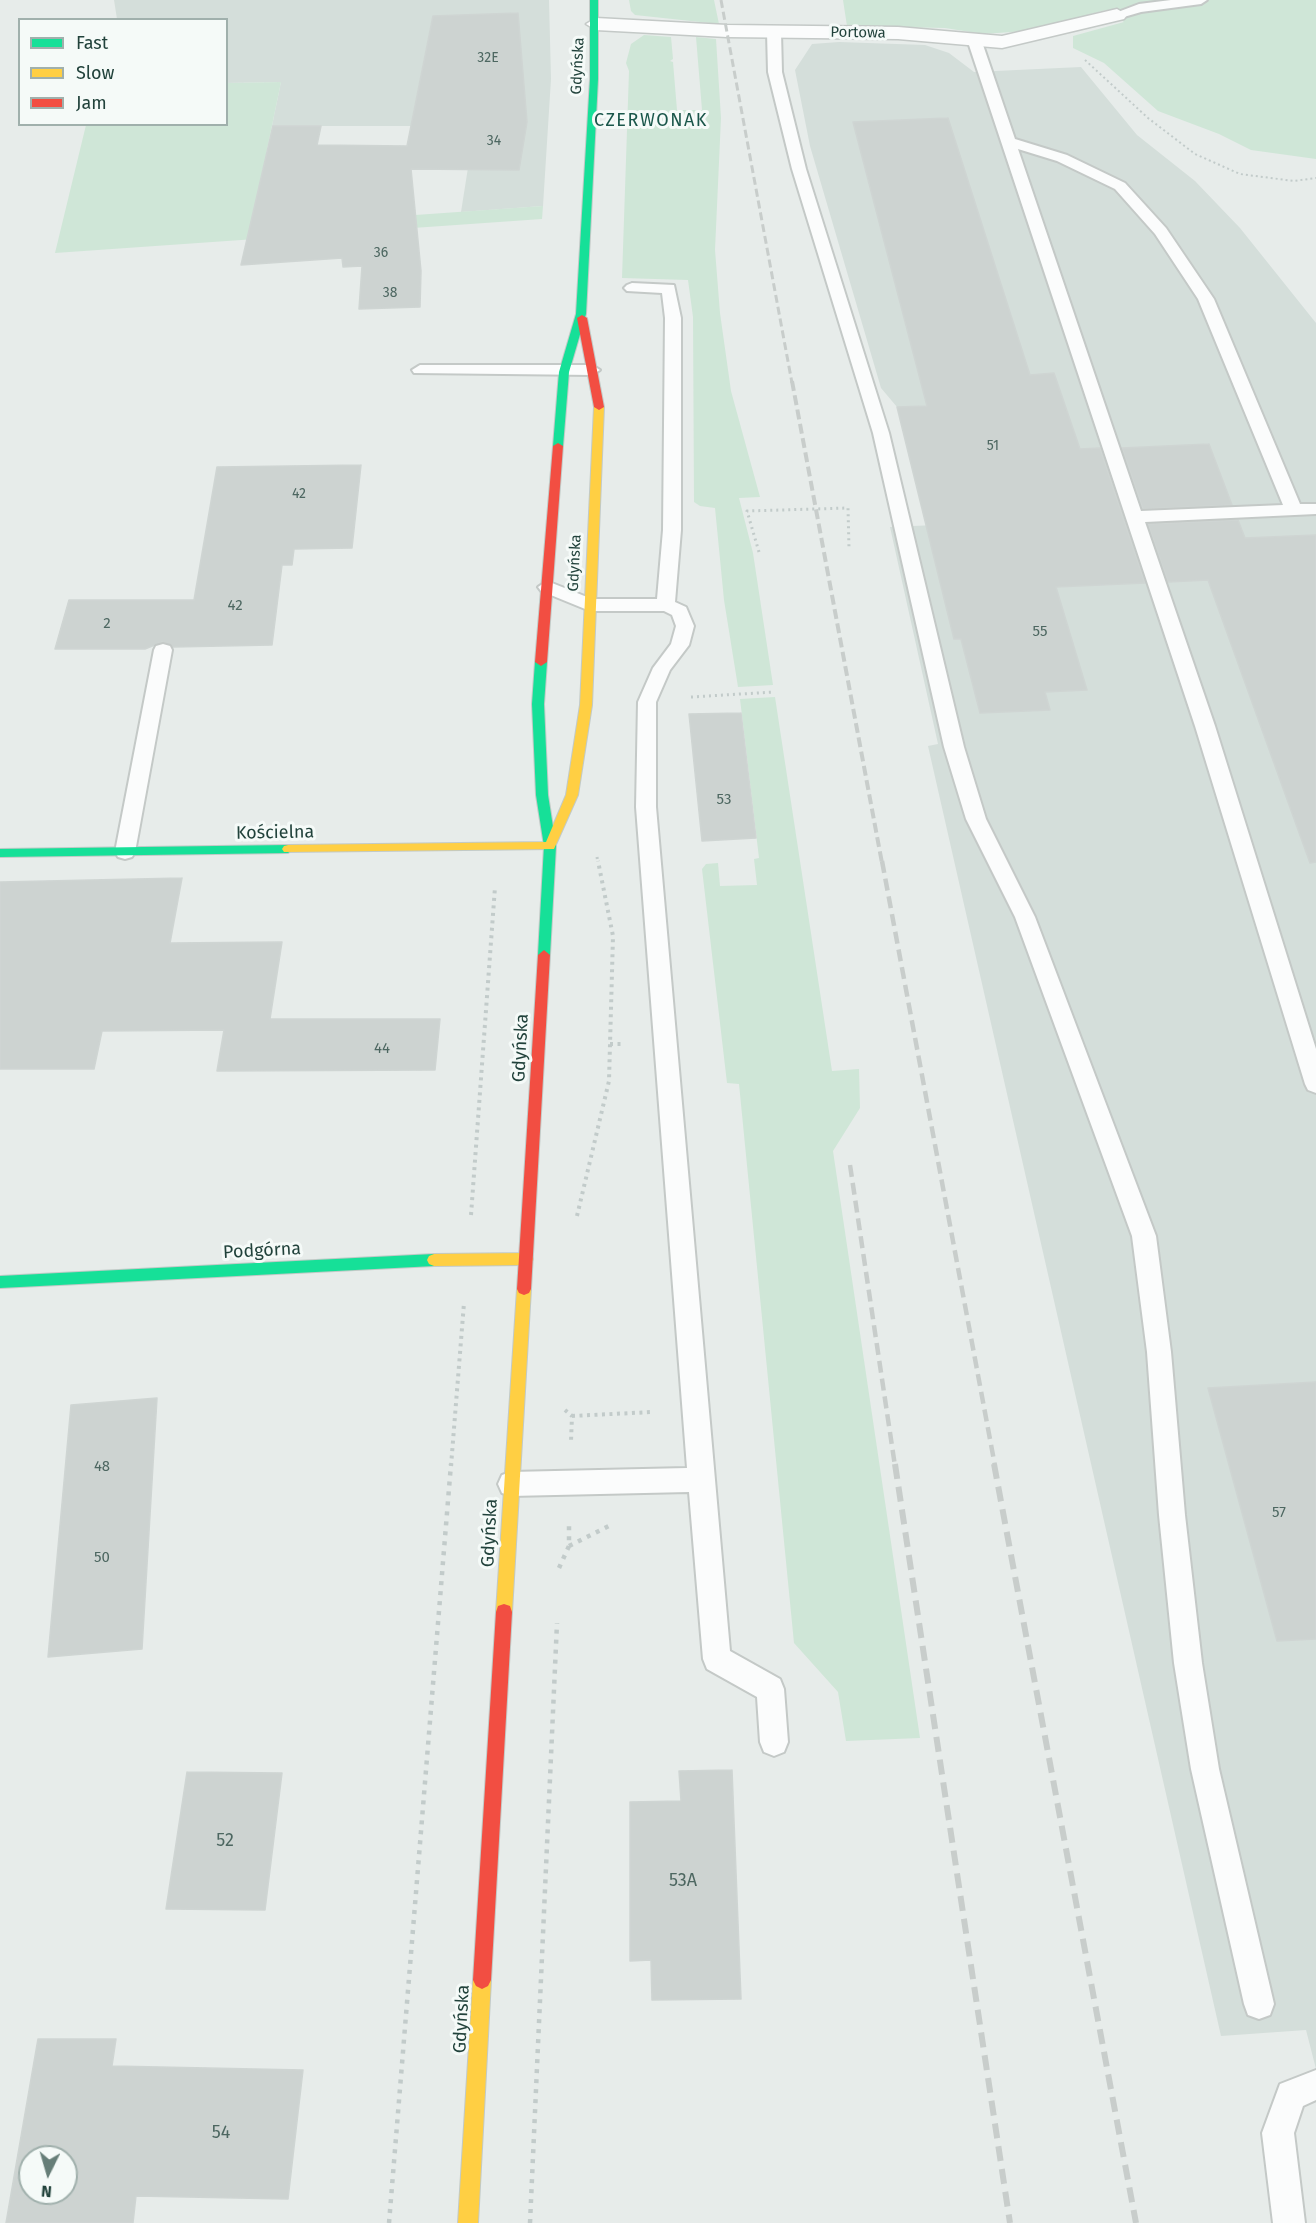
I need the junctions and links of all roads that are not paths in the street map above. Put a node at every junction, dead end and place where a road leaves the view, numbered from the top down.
1 (594, 0) edge
2 (1202, 0) edge
3 (1117, 15) joint
4 (596, 24) junction
5 (774, 32) junction
6 (975, 42) junction
7 (1008, 142) junction
8 (632, 288) dead end
9 (581, 314) junction
10 (420, 370) dead end
11 (592, 370) junction
12 (564, 372) junction
13 (1316, 509) edge
14 (1294, 510) junction
15 (1135, 517) junction
16 (547, 587) junction
17 (590, 605) junction
18 (666, 605) junction
19 (164, 650) dead end
20 (550, 846) junction
21 (125, 852) junction
22 (0, 854) edge
23 (1316, 1084) edge
24 (526, 1259) junction
25 (0, 1282) edge
26 (701, 1480) junction
27 (511, 1484) junction
28 (774, 1742) dead end
29 (1259, 2004) dead end
30 (1316, 2085) edge
31 (468, 2223) edge
32 (1289, 2223) edge

1 - 4 main road, Gdyńska
2 - 3 lane
3 - 6 street, Portowa
4 - 5 street, Portowa
4 - 9 main road, Gdyńska
5 - 6 street, Portowa
5 - 29 lane
6 - 7 lane
7 - 14 lane
7 - 15 lane
8 - 18 lane
9 - 11 main road, Gdyńska
9 - 12 main road, Gdyńska
10 - 12 lane
11 - 12 lane
11 - 17 main road, Gdyńska
12 - 16 main road, Gdyńska
13 - 14 lane
14 - 15 lane
15 - 23 lane
16 - 17 lane
16 - 20 main road, Gdyńska
17 - 18 lane
17 - 20 main road, Gdyńska
18 - 26 lane
19 - 21 lane
20 - 21 main road, Kościelna
20 - 24 main road, Gdyńska
21 - 22 main road, Kościelna
24 - 25 main road, Podgórna
24 - 27 main road, Gdyńska
26 - 27 lane
26 - 28 lane
27 - 31 main road, Gdyńska
30 - 32 lane

